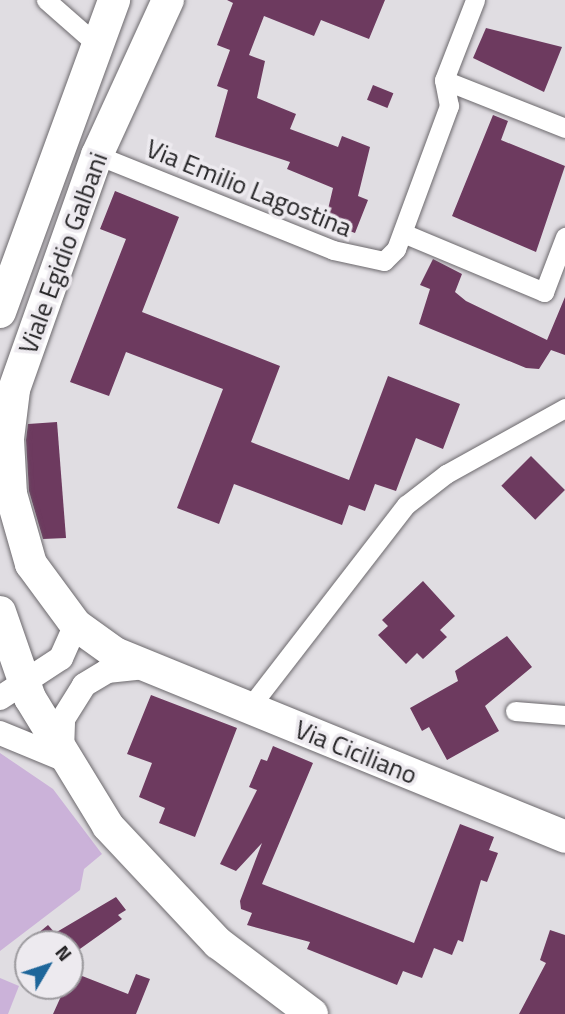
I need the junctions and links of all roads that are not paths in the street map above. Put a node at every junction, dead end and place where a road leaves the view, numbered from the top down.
1 (46, 0) edge
2 (114, 0) edge
3 (168, 0) edge
4 (475, 0) edge
5 (95, 43) junction
6 (444, 80) junction
7 (565, 128) edge
8 (97, 155) junction
9 (403, 233) junction
10 (565, 237) edge
11 (0, 312) edge
12 (565, 408) edge
13 (1, 619) edge
14 (76, 625) junction
15 (54, 663) junction
16 (148, 667) junction
17 (12, 693) edge
18 (249, 708) junction
19 (515, 711) dead end
20 (565, 715) edge
21 (0, 733) edge
22 (63, 759) junction
23 (565, 837) edge
24 (312, 1014) edge

1 - 5 street
2 - 5 main road, Viale Egidio Galbani
3 - 8 main road, Viale Egidio Galbani
4 - 6 street
5 - 11 main road, Viale Egidio Galbani
6 - 7 street
6 - 9 street
8 - 9 street, Via Emilio Lagostina
8 - 14 main road, Viale Egidio Galbani
9 - 10 street
12 - 18 street
13 - 15 street
13 - 17 main road
14 - 15 street
14 - 16 main road, Viale Egidio Galbani
15 - 17 street
16 - 18 main road, Via Ciciliano
16 - 22 street
17 - 22 main road
18 - 23 main road, Via Ciciliano
19 - 20 street
21 - 22 street
22 - 24 main road

